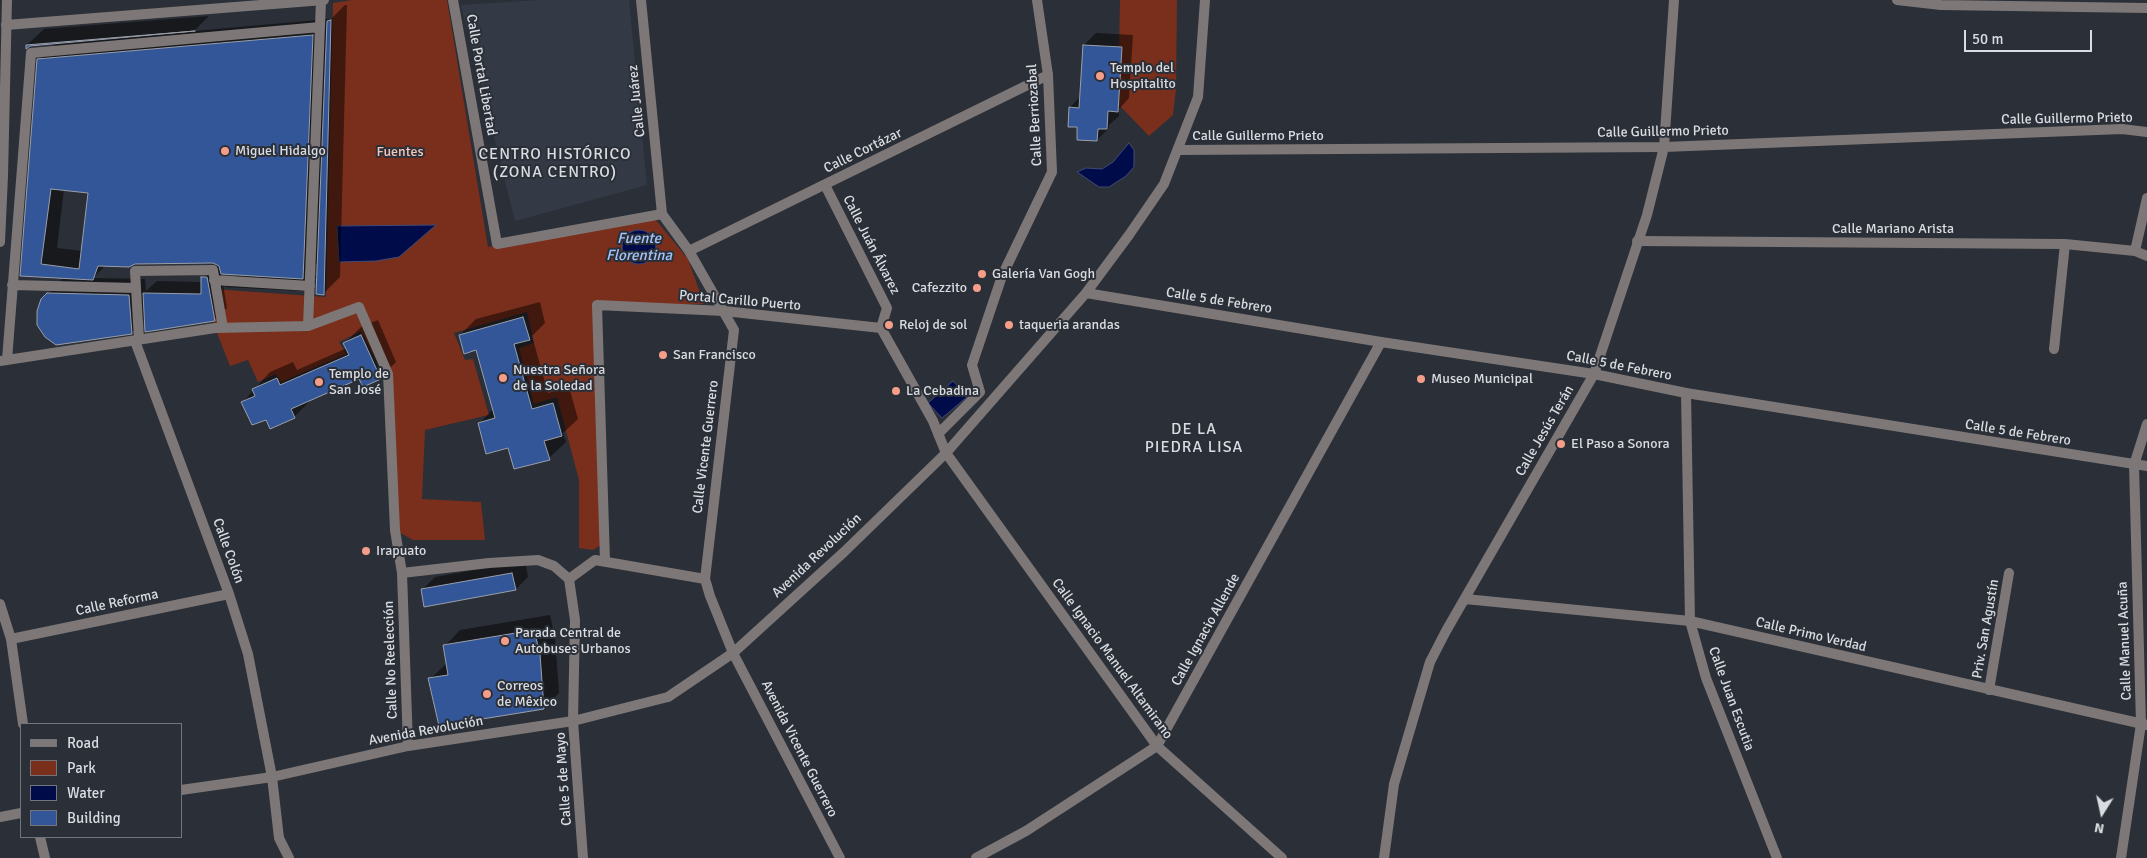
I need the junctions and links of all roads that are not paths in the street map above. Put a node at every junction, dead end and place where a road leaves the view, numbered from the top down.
1 (7, 0) edge
2 (322, 0) edge
3 (453, 0) edge
4 (641, 0) edge
5 (1037, 0) edge
6 (1205, 0) edge
7 (1674, 0) edge
8 (1897, 0) edge
9 (1942, 3) edge
10 (2147, 8) edge
11 (3, 25) edge
12 (320, 27) junction
13 (1048, 75) junction
14 (2147, 132) edge
15 (1664, 147) junction
16 (1178, 150) junction
17 (2, 175) edge
18 (825, 185) junction
19 (2147, 198) edge
20 (662, 214) junction
21 (1637, 241) junction
22 (0, 242) edge
23 (2065, 244) junction
24 (689, 251) junction
25 (2135, 252) junction
26 (2147, 256) edge
27 (214, 280) junction
28 (12, 285) junction
29 (310, 286) junction
30 (136, 288) junction
31 (1086, 293) junction
32 (724, 311) junction
33 (308, 326) junction
34 (223, 328) junction
35 (881, 328) junction
36 (137, 341) junction
37 (1381, 342) junction
38 (2054, 349) dead end
39 (3, 361) edge
40 (1594, 374) junction
41 (1686, 393) junction
42 (2147, 424) edge
43 (938, 434) junction
44 (946, 453) junction
45 (2134, 465) junction
46 (2147, 466) edge
47 (605, 561) junction
48 (402, 573) junction
49 (2009, 573) dead end
50 (569, 579) junction
51 (705, 579) junction
52 (229, 594) junction
53 (1464, 599) junction
54 (0, 604) edge
55 (1690, 621) junction
56 (11, 639) junction
57 (734, 653) junction
58 (1989, 690) junction
59 (573, 721) junction
60 (23, 723) edge
61 (2144, 725) edge
62 (408, 746) junction
63 (1157, 746) junction
64 (272, 777) junction
65 (182, 790) edge
66 (20, 813) edge
67 (0, 817) edge
68 (40, 838) edge
69 (45, 858) edge
70 (289, 858) edge
71 (583, 858) edge
72 (840, 858) edge
73 (976, 858) edge
74 (1282, 858) edge
75 (1384, 858) edge
76 (1777, 858) edge
77 (2120, 858) edge

1 - 11 street
2 - 11 street
2 - 12 street
3 - 20 street, Calle Portal Libertad
4 - 20 street, Calle Juárez
5 - 13 street, Calle Berriozabal
6 - 16 street, Avenida Revolución
7 - 15 street, Calle Jesús Terán
8 - 9 street
9 - 10 street
11 - 17 street
12 - 28 street
12 - 29 street
13 - 18 street, Calle Cortázar
13 - 43 street, Calle Berriozabal
14 - 15 street, Calle Guillermo Prieto
15 - 16 street, Calle Guillermo Prieto
15 - 21 street, Calle Jesús Terán
16 - 31 street, Avenida Revolución
17 - 22 street
18 - 24 street, Calle Cortázar
18 - 35 street, Calle Juán Álvarez
19 - 25 street
20 - 24 street
21 - 23 street, Calle Mariano Arista
21 - 40 street, Calle Jesús Terán
23 - 25 street, Calle Mariano Arista
23 - 38 street
24 - 32 street, Calle Vicente Guerrero
25 - 26 street, Calle Mariano Arista
27 - 29 street
27 - 30 street
27 - 34 street
28 - 30 street
28 - 39 street
29 - 33 street
30 - 36 street, Calle Colón
31 - 37 street, Calle 5 de Febrero
31 - 44 street, Avenida Revolución
32 - 35 street, Portal Carillo Puerto
32 - 47 street, Portal Carillo Puerto
32 - 51 street, Calle Vicente Guerrero
33 - 34 street
33 - 48 street, Calle No Reelección
34 - 36 street
35 - 43 street
36 - 39 street
36 - 52 street, Calle Colón
37 - 40 street, Calle 5 de Febrero
37 - 63 street, Calle Ignacio Allende
40 - 41 street, Calle 5 de Febrero
40 - 53 street, Calle Jesús Terán
41 - 45 street, Calle 5 de Febrero
41 - 55 street, Calle Juan Escutia
42 - 45 street, Calle Manuel Acuña
43 - 44 street
44 - 57 street, Avenida Revolución
44 - 63 street, Calle Ignacio Manuel Altamirano
45 - 46 street, Calle 5 de Febrero
45 - 61 street, Calle Manuel Acuña
47 - 50 street
47 - 51 street
48 - 50 street
48 - 62 street, Calle No Reelección
49 - 58 street, Priv. San Agustín
50 - 59 street, Calle 5 de Mayo
51 - 57 street, Calle Vicente Guerrero
52 - 56 street, Calle Reforma
52 - 64 street, Calle Colón
53 - 55 street, Calle Primo Verdad
53 - 75 street, Calle Jesús Terán
54 - 56 street
55 - 58 street, Calle Primo Verdad
55 - 76 street, Calle Juan Escutia
56 - 60 street
57 - 59 street, Avenida Revolución
57 - 72 street, Avenida Vicente Guerrero
58 - 61 street, Calle Primo Verdad
59 - 62 street, Avenida Revolución
59 - 71 street, Calle 5 de Mayo
61 - 77 street, Calle Manuel Acuña
62 - 64 street, Avenida Revolución
63 - 73 street, Calle Ignacio Allende
63 - 74 street, Calle Ignacio Manuel Altamirano
64 - 65 street, Avenida Revolución
64 - 70 street, Calle Colón
66 - 67 street
68 - 69 street

